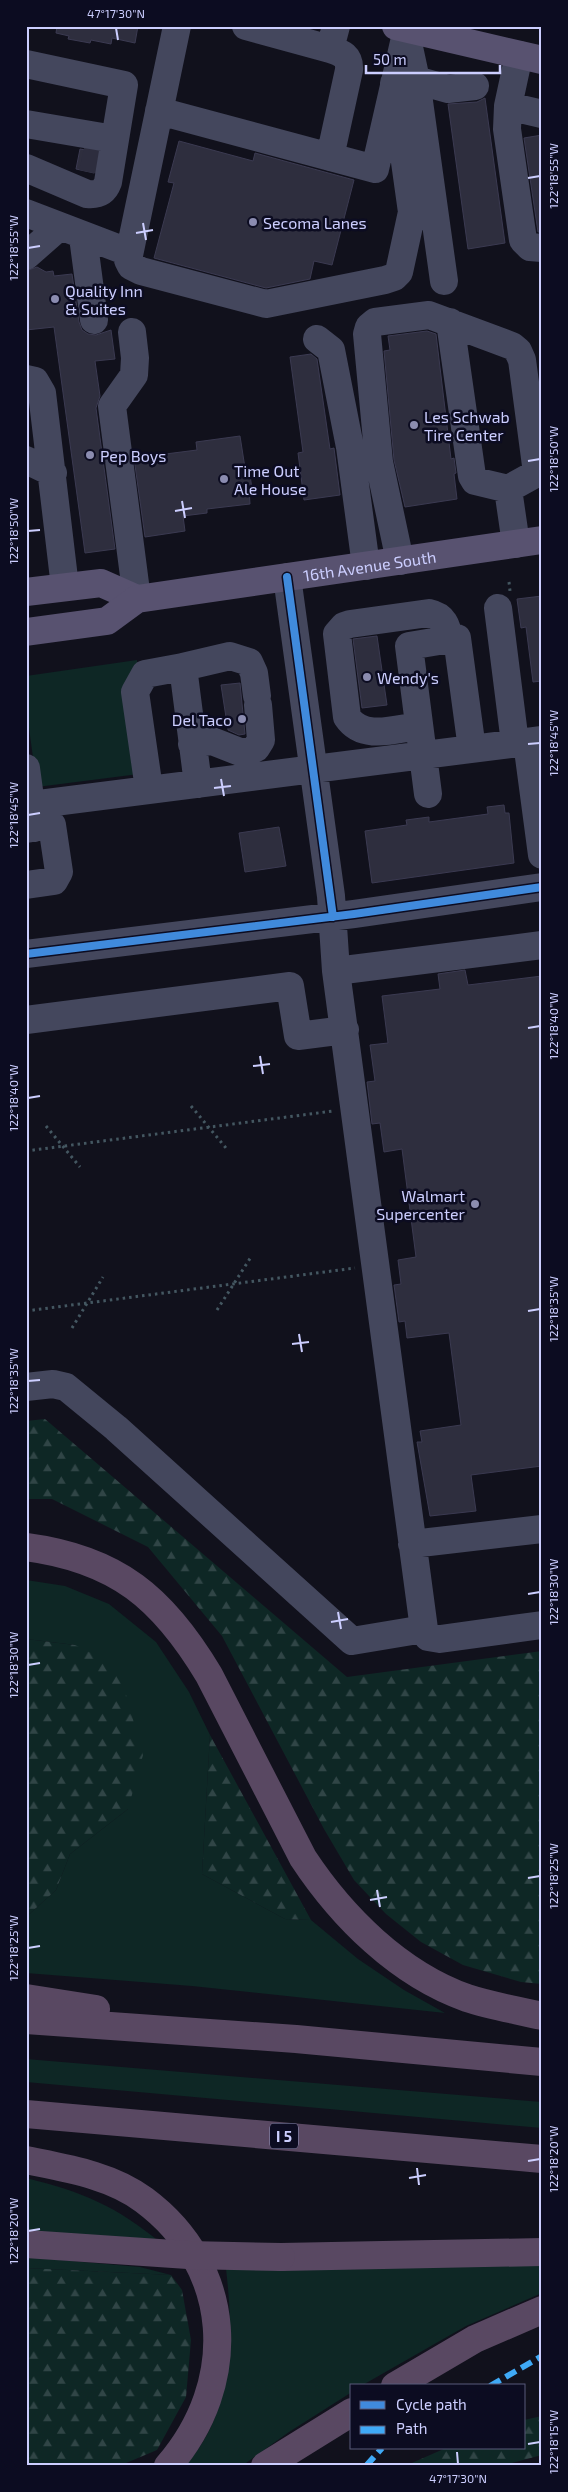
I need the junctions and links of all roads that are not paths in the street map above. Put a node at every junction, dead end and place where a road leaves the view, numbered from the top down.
1 (177, 26) edge
2 (246, 26) edge
3 (403, 29) edge
4 (333, 37) edge
5 (530, 57) edge
6 (26, 64) edge
7 (405, 82) junction
8 (476, 86) dead end
9 (508, 106) junction
10 (158, 111) junction
11 (542, 114) edge
12 (26, 124) edge
13 (99, 140) junction
14 (330, 157) junction
15 (26, 168) edge
16 (26, 213) edge
17 (71, 232) junction
18 (542, 248) edge
19 (128, 252) junction
20 (440, 254) junction
21 (26, 256) edge
22 (402, 258) junction
23 (444, 281) dead end
24 (94, 320) dead end
25 (450, 322) junction
26 (132, 332) dead end
27 (317, 339) dead end
28 (26, 378) edge
29 (26, 460) edge
30 (52, 473) junction
31 (508, 489) junction
32 (529, 542) edge
33 (400, 561) junction
34 (366, 566) junction
35 (287, 577) junction
36 (65, 587) junction
37 (26, 592) edge
38 (137, 599) junction
39 (498, 608) dead end
40 (26, 632) edge
41 (448, 639) junction
42 (183, 667) junction
43 (419, 726) junction
44 (528, 742) edge
45 (192, 744) junction
46 (472, 749) junction
47 (424, 755) junction
48 (26, 768) edge
49 (313, 769) junction
50 (198, 784) junction
51 (149, 789) junction
52 (428, 794) dead end
53 (31, 821) edge
54 (541, 843) edge
55 (26, 885) edge
56 (542, 887) edge
57 (332, 917) junction
58 (542, 945) edge
59 (26, 954) edge
60 (336, 971) junction
61 (26, 1020) edge
62 (345, 1030) junction
63 (26, 1387) edge
64 (542, 1529) edge
65 (412, 1544) junction
66 (26, 1547) edge
67 (542, 1625) edge
68 (424, 1629) junction
69 (26, 1998) edge
70 (542, 2016) edge
71 (26, 2020) edge
72 (296, 2039) junction
73 (542, 2062) edge
74 (26, 2114) edge
75 (542, 2159) edge
76 (26, 2160) edge
77 (26, 2244) edge
78 (542, 2252) edge
79 (542, 2310) edge
80 (398, 2384) edge
81 (350, 2413) edge
82 (168, 2466) edge
83 (265, 2466) edge

1 - 10 street
2 - 4 street
3 - 5 main road
3 - 7 street
4 - 14 street
5 - 9 street
6 - 13 street
7 - 8 street
7 - 14 street
7 - 20 street
7 - 22 street
9 - 11 street
9 - 18 street
10 - 14 street
10 - 19 street
12 - 13 street
13 - 15 street
16 - 17 street
17 - 19 street
17 - 21 street
17 - 24 street
19 - 22 street
20 - 22 street
20 - 23 street
25 - 31 street
25 - 31 street
25 - 33 street
26 - 38 street
27 - 34 street
28 - 30 street
29 - 30 street
30 - 36 street
31 - 32 street
32 - 33 main road, 16th Avenue South
33 - 34 main road, 16th Avenue South
34 - 35 main road, 16th Avenue South
35 - 38 main road, 16th Avenue South
35 - 49 street
36 - 37 main road
36 - 38 main road
38 - 40 main road, 16th Avenue South
39 - 44 street
41 - 43 street
41 - 43 street
41 - 46 street
42 - 45 street
42 - 45 street
42 - 51 street
43 - 47 street
44 - 46 street
44 - 54 street
45 - 50 street
46 - 47 street
47 - 49 street
47 - 52 street
48 - 53 street
49 - 50 street
49 - 57 street
50 - 51 street
51 - 53 street
53 - 55 street
56 - 57 street
57 - 59 street
57 - 60 street
58 - 60 street
60 - 62 street
61 - 62 street
62 - 65 street
63 - 68 street
64 - 65 street
65 - 68 street
66 - 70 highway
67 - 68 street
69 - 72 highway
71 - 72 highway
72 - 73 highway
74 - 75 highway, I 5
76 - 82 highway
77 - 78 highway, bridge
79 - 80 highway
81 - 83 highway

